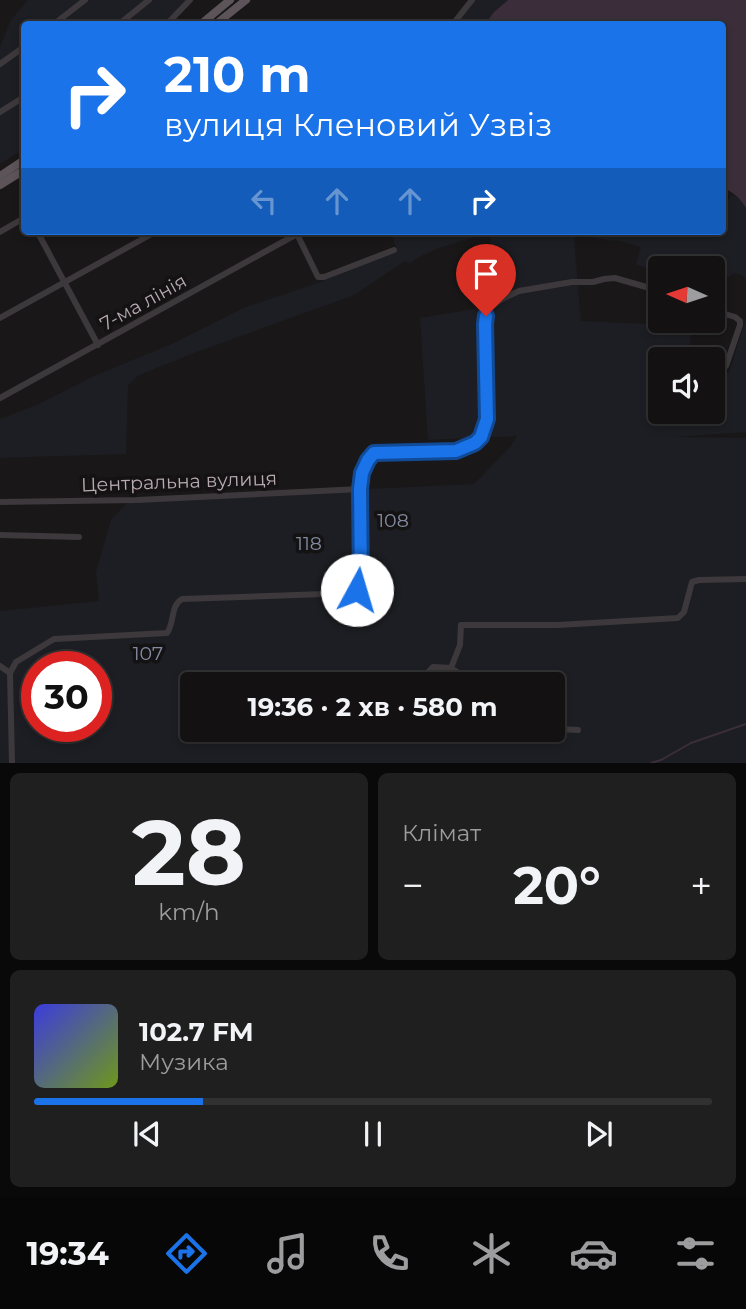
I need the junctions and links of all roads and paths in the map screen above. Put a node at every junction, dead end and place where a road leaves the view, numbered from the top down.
1 (85, 0) edge
2 (149, 0) edge
3 (190, 0) edge
4 (230, 0) edge
5 (246, 0) edge
6 (472, 0) edge
7 (58, 21) edge
8 (123, 21) edge
9 (170, 21) edge
10 (205, 21) edge
11 (220, 21) edge
12 (455, 21) edge
13 (21, 49) edge
14 (0, 64) edge
15 (21, 99) edge
16 (0, 112) edge
17 (21, 162) edge
18 (21, 172) edge
19 (0, 176) edge
20 (0, 185) edge
21 (21, 220) edge
22 (0, 232) edge
23 (39, 235) edge
24 (150, 235) edge
25 (294, 235) edge
26 (299, 235) edge
27 (394, 250) dead end
28 (64, 283) junction
29 (648, 288) edge
30 (725, 314) edge
31 (0, 318) edge
32 (98, 345) junction
33 (726, 366) dead end
34 (0, 398) edge
35 (360, 489) junction
36 (0, 502) edge
37 (0, 535) edge
38 (79, 537) dead end
39 (746, 579) edge
40 (0, 666) edge
41 (457, 672) edge
42 (10, 673) junction
43 (565, 729) edge
44 (578, 730) dead end
45 (12, 763) edge

1 - 7 street
2 - 8 street
3 - 9 street
4 - 10 main road
5 - 11 main road
6 - 12 street
13 - 14 street
15 - 16 street
17 - 19 main road
18 - 20 main road
21 - 22 street
23 - 28 street
24 - 28 street
25 - 32 street, 7-ма лінія
26 - 27 street
28 - 31 street
28 - 32 street
29 - 35 street
30 - 33 street
32 - 34 street, 7-ма лінія
35 - 36 street, Центральна вулиця
35 - 42 street
37 - 38 street
39 - 41 street
40 - 42 street
42 - 45 street
43 - 44 street

